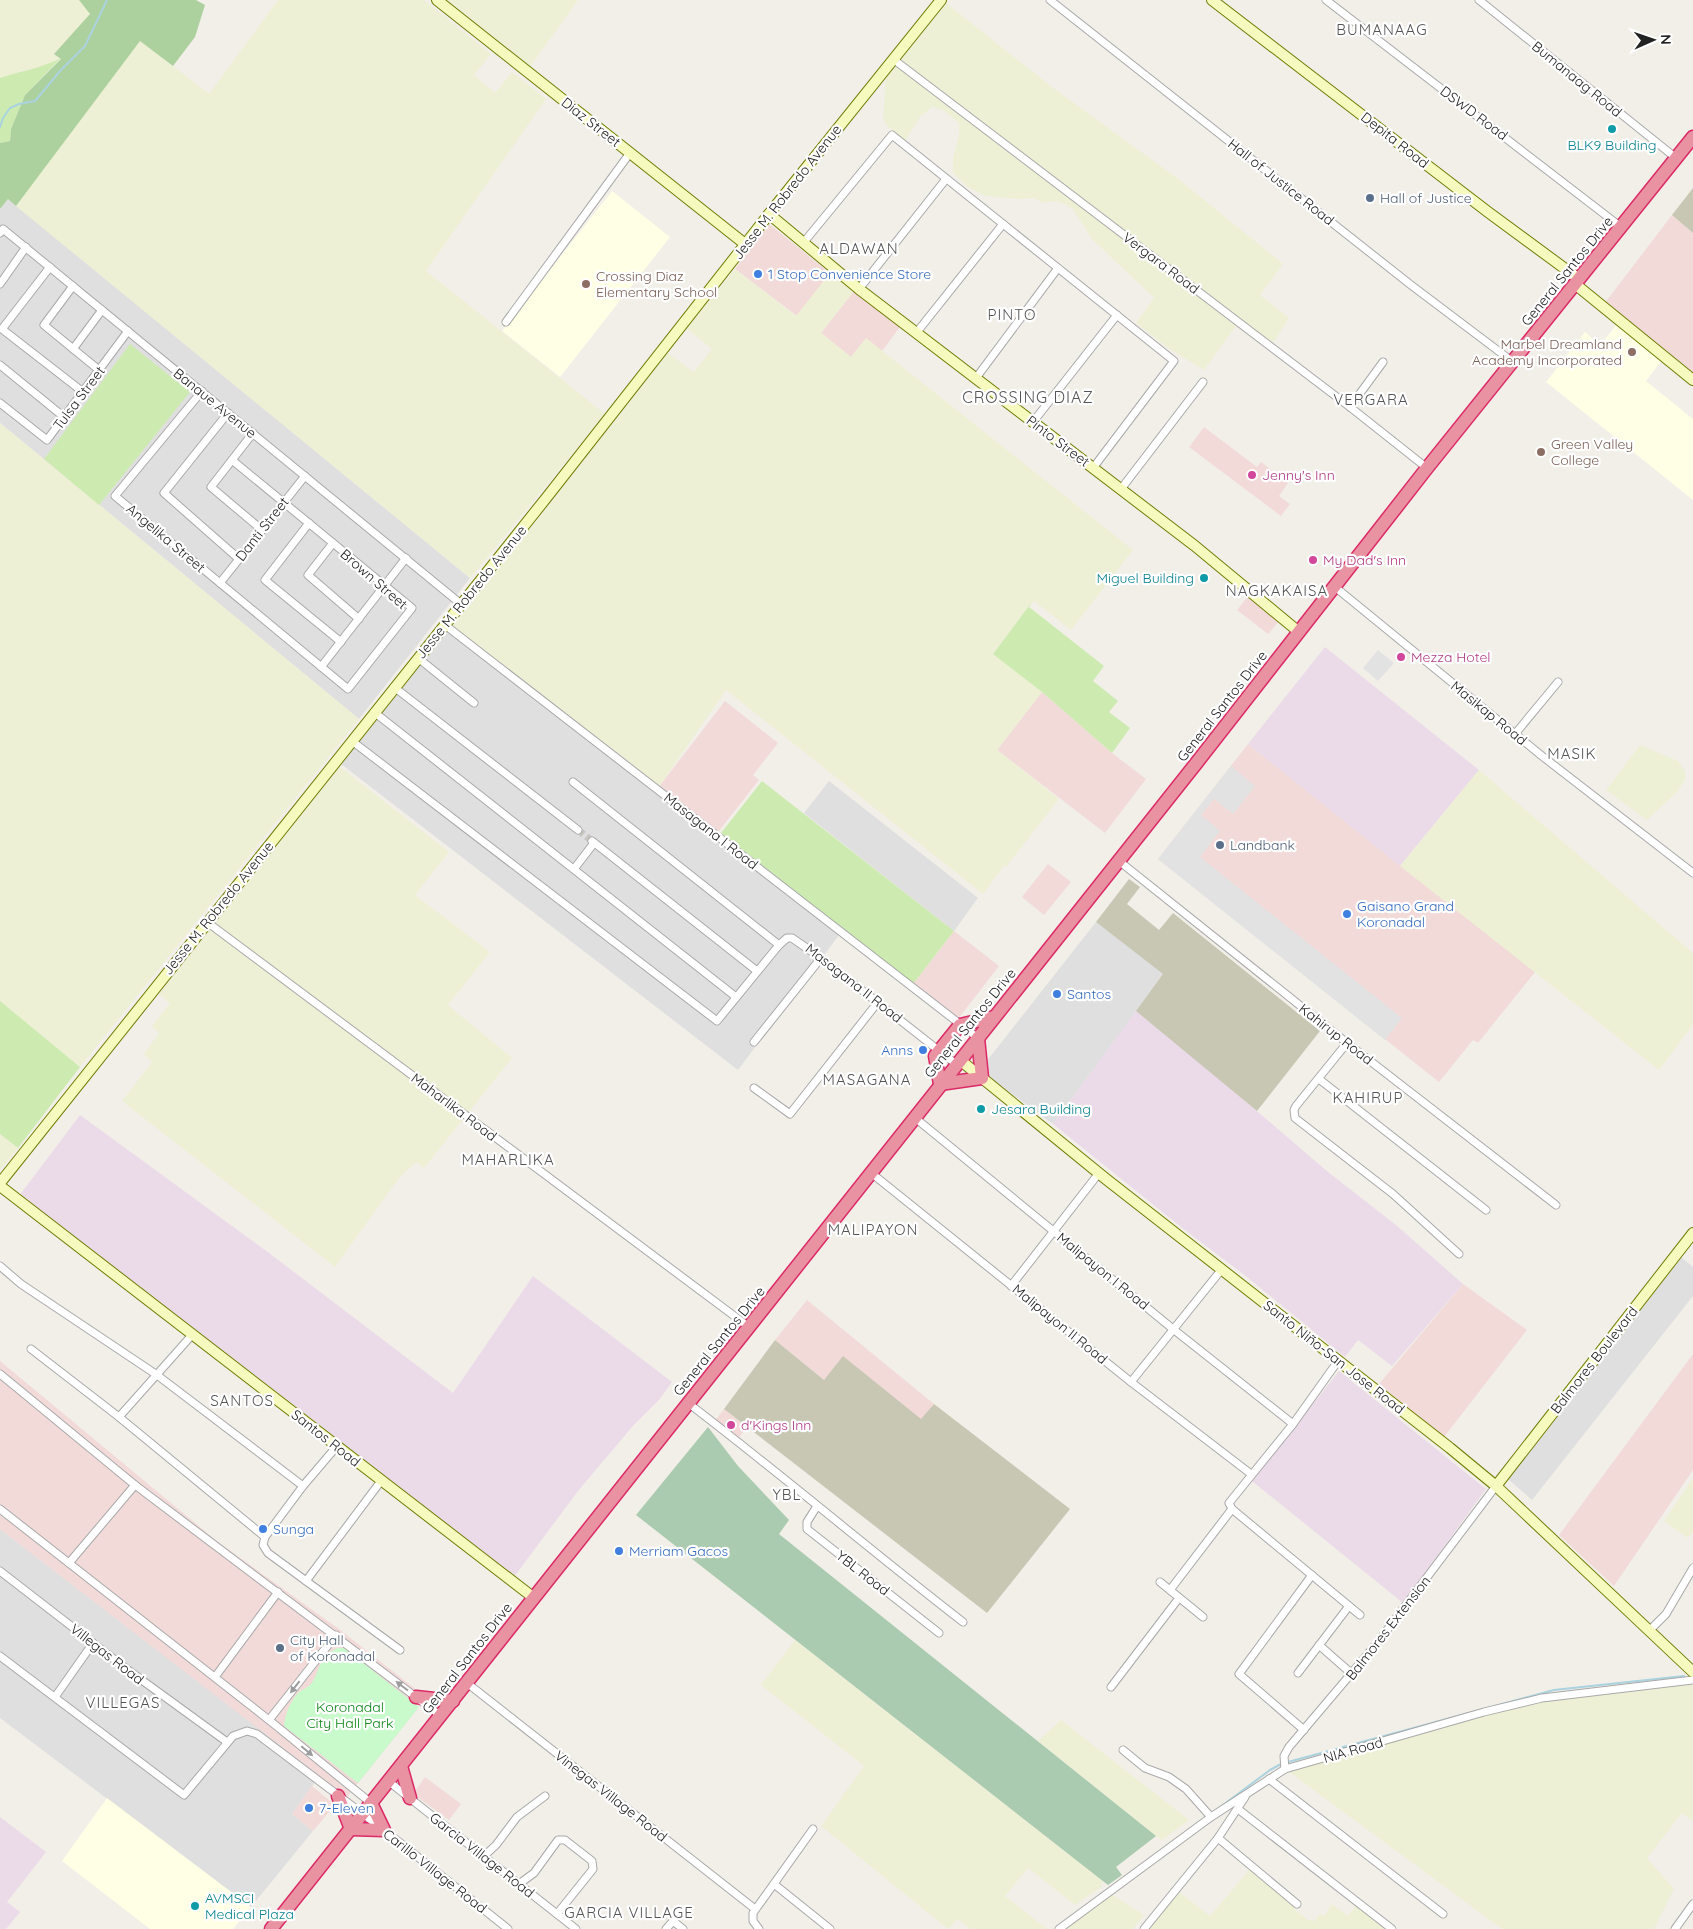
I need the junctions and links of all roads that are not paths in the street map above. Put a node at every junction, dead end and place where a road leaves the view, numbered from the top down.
1 (437, 0) edge
2 (941, 0) edge
3 (1050, 0) edge
4 (1212, 0) edge
5 (1326, 0) edge
6 (1478, 0) edge
7 (893, 59) junction
8 (1693, 136) edge
9 (630, 153) junction
10 (1676, 158) junction
11 (946, 179) junction
12 (769, 214) junction
13 (1003, 224) junction
14 (1621, 227) junction
15 (2, 231) edge
16 (804, 242) junction
17 (746, 244) junction
18 (26, 247) junction
19 (50, 267) junction
20 (1058, 268) junction
21 (1577, 282) junction
22 (0, 284) edge
23 (73, 286) junction
24 (859, 288) junction
25 (102, 310) junction
26 (1117, 315) junction
27 (506, 322) dead end
28 (128, 331) junction
29 (917, 332) junction
30 (73, 349) junction
31 (1383, 362) dead end
32 (1513, 362) junction
33 (0, 365) edge
34 (99, 370) junction
35 (976, 378) junction
36 (1693, 380) edge
37 (1203, 382) dead end
38 (202, 391) junction
39 (83, 392) junction
40 (0, 403) edge
41 (1350, 407) junction
42 (228, 413) junction
43 (64, 417) junction
44 (1033, 422) junction
45 (253, 434) junction
46 (232, 460) junction
47 (1093, 468) junction
48 (1428, 468) junction
49 (305, 476) junction
50 (1121, 489) junction
51 (284, 502) junction
52 (309, 524) junction
53 (262, 530) junction
54 (333, 543) junction
55 (406, 558) junction
56 (239, 559) junction
57 (220, 583) junction
58 (385, 586) junction
59 (1335, 587) junction
60 (461, 604) junction
61 (359, 619) junction
62 (445, 625) junction
63 (1299, 632) junction
64 (341, 642) junction
65 (418, 658) junction
66 (321, 668) junction
67 (1558, 682) dead end
68 (394, 687) junction
69 (348, 689) joint
70 (474, 703) dead end
71 (374, 712) junction
72 (1516, 734) junction
73 (352, 741) junction
74 (573, 782) dead end
75 (578, 830) tunnel mouth
76 (1119, 861) junction
77 (574, 869) junction
78 (1693, 873) edge
79 (207, 922) junction
80 (779, 945) junction
81 (821, 958) junction
82 (757, 971) junction
83 (736, 996) junction
84 (878, 1002) junction
85 (994, 1017) junction
86 (960, 1025) junction
87 (978, 1038) junction
88 (754, 1042) dead end
89 (1347, 1043) junction
90 (940, 1050) junction
91 (958, 1062) junction
92 (982, 1078) junction
93 (1319, 1078) junction
94 (940, 1084) junction
95 (754, 1088) dead end
96 (914, 1117) junction
97 (870, 1172) junction
98 (1099, 1173) junction
99 (0, 1185) edge
100 (1556, 1205) dead end
101 (1486, 1210) dead end
102 (1054, 1232) junction
103 (1693, 1233) edge
104 (1459, 1254) dead end
105 (0, 1266) edge
106 (1222, 1269) junction
107 (1011, 1286) junction
108 (749, 1327) junction
109 (1173, 1329) junction
110 (192, 1335) junction
111 (31, 1349) dead end
112 (1338, 1361) junction
113 (0, 1374) edge
114 (157, 1375) junction
115 (1131, 1382) junction
116 (688, 1403) junction
117 (119, 1417) junction
118 (1293, 1424) junction
119 (337, 1446) junction
120 (1251, 1474) junction
121 (381, 1480) junction
122 (135, 1485) junction
123 (303, 1486) junction
124 (1496, 1486) junction
125 (817, 1506) junction
126 (1232, 1509) junction
127 (0, 1510) edge
128 (265, 1537) junction
129 (69, 1563) junction
130 (1693, 1568) edge
131 (0, 1571) edge
132 (1312, 1575) junction
133 (306, 1581) junction
134 (1160, 1582) dead end
135 (1170, 1590) junction
136 (278, 1592) junction
137 (534, 1598) junction
138 (1179, 1598) junction
139 (1349, 1606) junction
140 (1360, 1615) dead end
141 (1203, 1617) dead end
142 (963, 1622) dead end
143 (1649, 1631) junction
144 (939, 1633) dead end
145 (336, 1635) junction
146 (93, 1643) junction
147 (1319, 1646) junction
148 (400, 1650) dead end
149 (0, 1656) edge
150 (1693, 1672) edge
151 (1298, 1673) dead end
152 (1352, 1674) junction
153 (215, 1677) junction
154 (1693, 1680) edge
155 (467, 1683) junction
156 (1111, 1686) dead end
157 (55, 1697) junction
158 (416, 1697) junction
159 (453, 1701) junction
160 (441, 1716) junction
161 (269, 1720) junction
162 (1304, 1730) junction
163 (227, 1742) junction
164 (1123, 1750) dead end
165 (401, 1766) junction
166 (1285, 1769) junction
167 (1269, 1779) junction
168 (388, 1781) junction
169 (1246, 1794) junction
170 (338, 1796) junction
171 (545, 1796) dead end
172 (410, 1798) junction
173 (371, 1803) junction
174 (1238, 1809) junction
175 (1208, 1814) junction
176 (362, 1815) junction
177 (351, 1829) junction
178 (813, 1829) dead end
179 (384, 1830) junction
180 (1218, 1838) junction
181 (484, 1856) junction
182 (519, 1884) junction
183 (774, 1884) junction
184 (1297, 1904) dead end
185 (1693, 1904) edge
186 (755, 1909) junction
187 (557, 1914) junction
188 (1443, 1914) dead end
189 (271, 1929) edge
190 (508, 1929) edge
191 (576, 1929) edge
192 (666, 1929) edge
193 (683, 1929) edge
194 (759, 1929) edge
195 (830, 1929) edge
196 (1059, 1929) edge
197 (1144, 1929) edge
198 (1392, 1929) edge
199 (1675, 1929) edge

1 - 9 main road, Diaz Street
2 - 7 main road, Jesse M. Robredo Avenue
3 - 32 street, Hall of Justice Road
4 - 21 main road, Depita Road
5 - 14 street, DSWD Road
6 - 10 street, Bumanaag Road
7 - 12 main road, Jesse M. Robredo Avenue
7 - 41 street, Vergara Road
8 - 10 highway, General Santos Drive
9 - 17 main road, Diaz Street
9 - 27 street
10 - 14 highway, General Santos Drive
11 - 13 street
11 - 16 street
11 - 24 street
12 - 16 main road, Pinto Street
12 - 17 main road, Jesse M. Robredo Avenue
13 - 20 street
13 - 29 street
14 - 21 highway, General Santos Drive
15 - 18 street, Banaue Avenue
16 - 24 main road, Pinto Street
17 - 60 main road, Jesse M. Robredo Avenue
18 - 19 street, Banaue Avenue
18 - 22 street
19 - 23 street, Banaue Avenue
19 - 39 street
20 - 26 street
20 - 35 street
21 - 32 highway, General Santos Drive
21 - 36 main road, Depita Road
23 - 25 street, Banaue Avenue
23 - 30 street
24 - 29 main road, Pinto Street
25 - 28 street, Banaue Avenue
25 - 30 street
26 - 44 street
26 - 47 street
28 - 34 street, Tulsa Street
28 - 38 street, Banaue Avenue
29 - 35 main road, Pinto Street
30 - 34 street
31 - 41 street
32 - 48 highway, General Santos Drive
33 - 43 street
34 - 39 street, Tulsa Street
35 - 44 main road, Pinto Street
37 - 50 street
38 - 42 street, Banaue Avenue
38 - 57 street, Angelika Street
39 - 43 street, Tulsa Street
40 - 43 street, Tulsa Street
41 - 48 street, Vergara Road
42 - 45 street, Banaue Avenue
42 - 56 street
44 - 47 main road, Pinto Street
45 - 46 street
45 - 49 street, Banaue Avenue
46 - 51 street, Brown Street
46 - 53 street
47 - 50 main road, Pinto Street
48 - 59 highway, General Santos Drive
49 - 51 street, Danti Street
49 - 55 street, Banaue Avenue
50 - 63 main road, Pinto Street
51 - 52 street, Brown Street
51 - 53 street, Danti Street
52 - 54 street, Brown Street
52 - 64 street
53 - 56 street, Danti Street
54 - 58 street, Brown Street
54 - 61 street
55 - 58 street
55 - 60 street, Banaue Avenue
56 - 57 street, Danti Street
57 - 66 street, Angelika Street
58 - 61 street
58 - 69 street, Brown Street
59 - 63 highway, General Santos Drive
59 - 72 street, Masikap Road
60 - 62 main road, Jesse M. Robredo Avenue
61 - 64 street
62 - 65 main road, Jesse M. Robredo Avenue
62 - 86 street, Masagana I Road
63 - 76 highway, General Santos Drive
64 - 66 street
65 - 68 main road, Jesse M. Robredo Avenue
65 - 70 street
66 - 69 street, Angelika Street
67 - 72 street
68 - 71 main road, Jesse M. Robredo Avenue
68 - 75 street
71 - 73 main road, Jesse M. Robredo Avenue
71 - 77 street
72 - 78 street, Masikap Road
73 - 79 main road, Jesse M. Robredo Avenue
73 - 83 street
74 - 80 street
76 - 85 highway, General Santos Drive
76 - 89 street, Kahirup Road
77 - 82 street
77 - 83 street
79 - 99 main road, Jesse M. Robredo Avenue
79 - 108 street, Maharlika Road
80 - 81 street, Masagana II Road
80 - 82 street
81 - 84 street, Masagana II Road
81 - 88 street
82 - 83 street
84 - 90 street, Masagana II Road
84 - 95 street
85 - 86 highway
85 - 87 highway, General Santos Drive
86 - 87 street, Masagana I Road
86 - 90 highway
87 - 91 highway, General Santos Drive
87 - 92 highway
89 - 93 street
89 - 100 street, Kahirup Road
90 - 91 street, Masagana II Road
90 - 94 highway
91 - 92 main road, Santo Niño-San Jose Road
91 - 94 highway, General Santos Drive
92 - 94 highway
92 - 98 main road, Santo Niño-San Jose Road
93 - 101 street
93 - 104 street
94 - 96 highway, General Santos Drive
96 - 97 highway, General Santos Drive
96 - 102 street, Malipayon I Road
97 - 107 street, Malipayon II Road
97 - 108 highway, General Santos Drive
98 - 102 street
98 - 106 main road, Santo Niño-San Jose Road
99 - 110 main road, Santos Road
102 - 107 street
102 - 109 street, Malipayon I Road
103 - 124 main road, Balmores Boulevard
105 - 114 street
106 - 109 street
106 - 112 main road, Santo Niño-San Jose Road
107 - 115 street, Malipayon II Road
108 - 116 highway, General Santos Drive
109 - 115 street
109 - 118 street, Malipayon I Road
110 - 114 street
110 - 119 main road, Santos Road
111 - 117 street
112 - 118 street
112 - 124 main road, Santo Niño-San Jose Road
113 - 122 street
114 - 117 street
114 - 123 street
115 - 120 street, Malipayon II Road
116 - 125 street, YBL Road
116 - 137 highway, General Santos Drive
117 - 128 street
118 - 120 street
119 - 121 main road, Santos Road
119 - 123 street
120 - 126 street
121 - 133 street
121 - 137 main road, Santos Road
122 - 129 street
122 - 136 street
123 - 128 street
124 - 143 main road, Santo Niño-San Jose Road
124 - 152 street, Balmores Extension
125 - 142 street, YBL Road
125 - 144 street, YBL Road
126 - 132 street
126 - 135 street
127 - 129 street
128 - 133 street
129 - 153 street
130 - 143 street
131 - 146 street, Villegas Road
132 - 139 street
132 - 162 street
133 - 148 street
134 - 135 street
135 - 138 street
136 - 145 street
136 - 153 street
137 - 155 highway, General Santos Drive
138 - 141 street
138 - 156 street
139 - 140 street
139 - 147 street
143 - 150 main road, Santo Niño-San Jose Road
158 -> 145 street
145 -> 161 street
146 - 157 street
146 - 163 street, Villegas Road
147 - 151 street
147 - 152 street
149 - 157 street
152 - 162 street, Balmores Extension
153 - 161 street
154 - 166 street, NIA Road
155 - 159 highway, General Santos Drive
155 - 186 street, Vinegas Village Road
157 - 163 street
158 - 159 highway
158 - 160 street
159 - 160 highway, General Santos Drive
160 - 165 highway, General Santos Drive
161 -> 173 street
162 - 166 street, Balmores Extension
163 - 170 street
164 - 175 street
165 - 168 highway, General Santos Drive
165 - 172 highway
166 - 167 street, NIA Road
167 - 169 street, NIA Road
167 - 188 street
168 - 172 street, Garcia Village Road
168 - 173 highway, General Santos Drive
169 - 174 street
169 - 175 street, NIA Road
170 - 176 street
170 - 177 highway
171 - 181 street
172 - 181 street, Garcia Village Road
173 - 176 highway, General Santos Drive
173 - 179 highway
174 - 180 street
174 - 198 street
175 - 196 street, NIA Road
176 - 177 highway, General Santos Drive
176 - 179 street, Carillo Village Road
177 - 179 highway
177 - 189 highway, General Santos Drive
178 - 183 street
179 - 190 street, Carillo Village Road
180 - 184 street
180 - 197 street
181 - 182 street, Garcia Village Road
182 - 187 street, Garcia Village Road
182 - 187 street
183 - 186 street
183 - 195 street
185 - 199 street
186 - 194 street
187 - 191 street, Garcia Village Road
192 - 193 street

